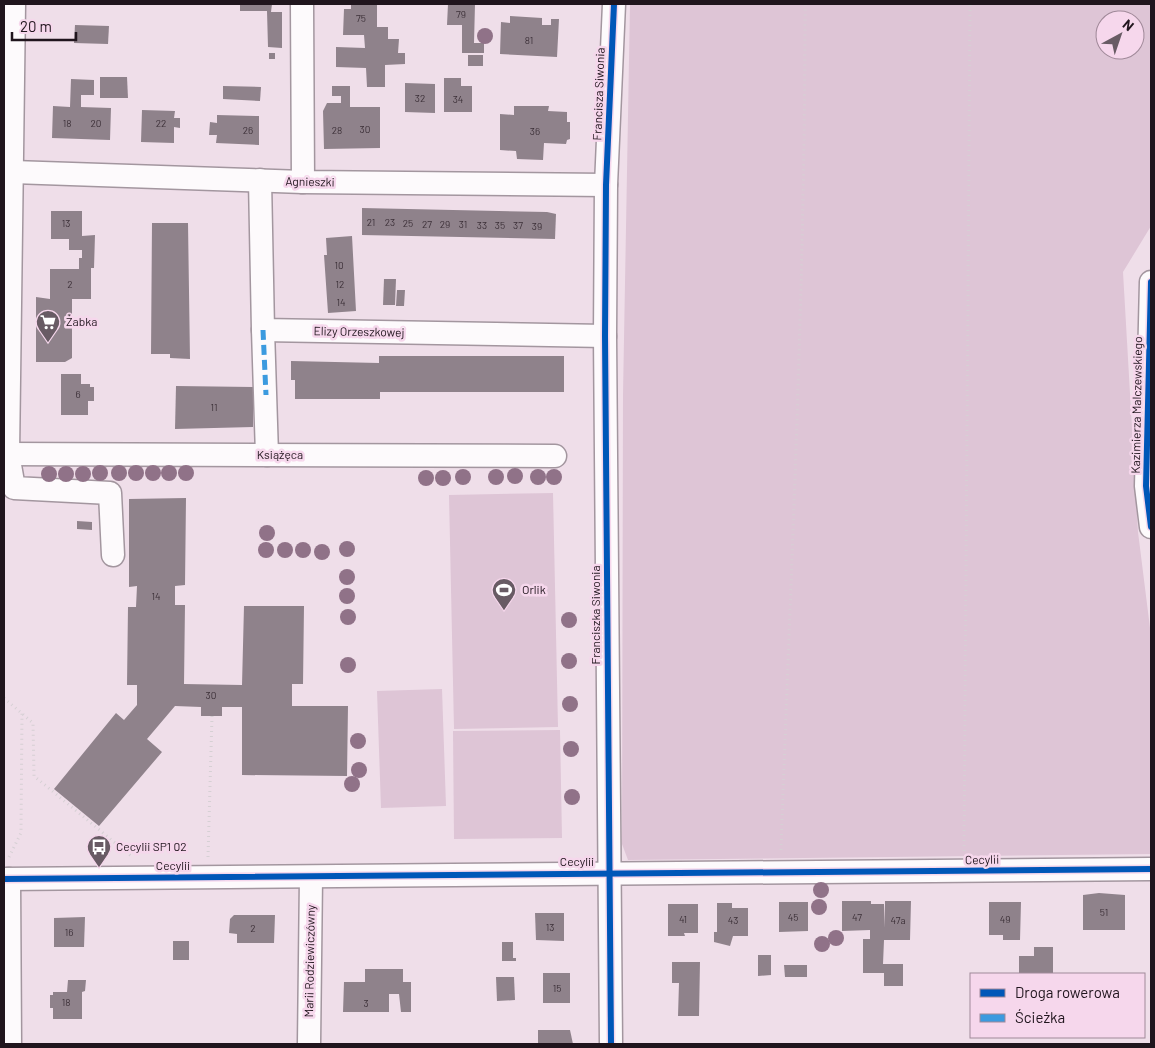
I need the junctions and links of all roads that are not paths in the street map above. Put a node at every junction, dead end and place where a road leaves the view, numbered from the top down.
1 (14, 4) edge
2 (302, 4) edge
3 (614, 4) edge
4 (13, 172) junction
5 (260, 180) junction
6 (303, 182) junction
7 (606, 185) junction
8 (1151, 282) edge
9 (263, 330) junction
10 (605, 336) junction
11 (6, 454) edge
12 (267, 455) junction
13 (556, 456) dead end
14 (1150, 514) edge
15 (113, 555) dead end
16 (1151, 868) edge
17 (5, 873) edge
18 (608, 873) junction
19 (311, 877) junction
20 (10, 1044) edge
21 (309, 1044) edge
22 (611, 1044) edge

1 - 4 street
2 - 6 street
3 - 7 street, Francisza Siwonia
4 - 5 street, Agnieszki
4 - 11 street
5 - 6 street, Agnieszki
5 - 9 street
6 - 7 street, Agnieszki
7 - 10 street, Franciszka Siwonia
8 - 14 street, Kazimierza Malczewskiego
9 - 10 street, Elizy Orzeszkowej
9 - 12 street
10 - 18 street, Franciszka Siwonia
11 - 12 street, Książęca
11 - 15 street
12 - 13 street, Książęca
16 - 18 street, Cecylii
17 - 19 street, Cecylii
17 - 20 street
18 - 19 street, Cecylii
18 - 22 street, Franciszka Siwonia
19 - 21 street, Marii Rodziewiczówny

